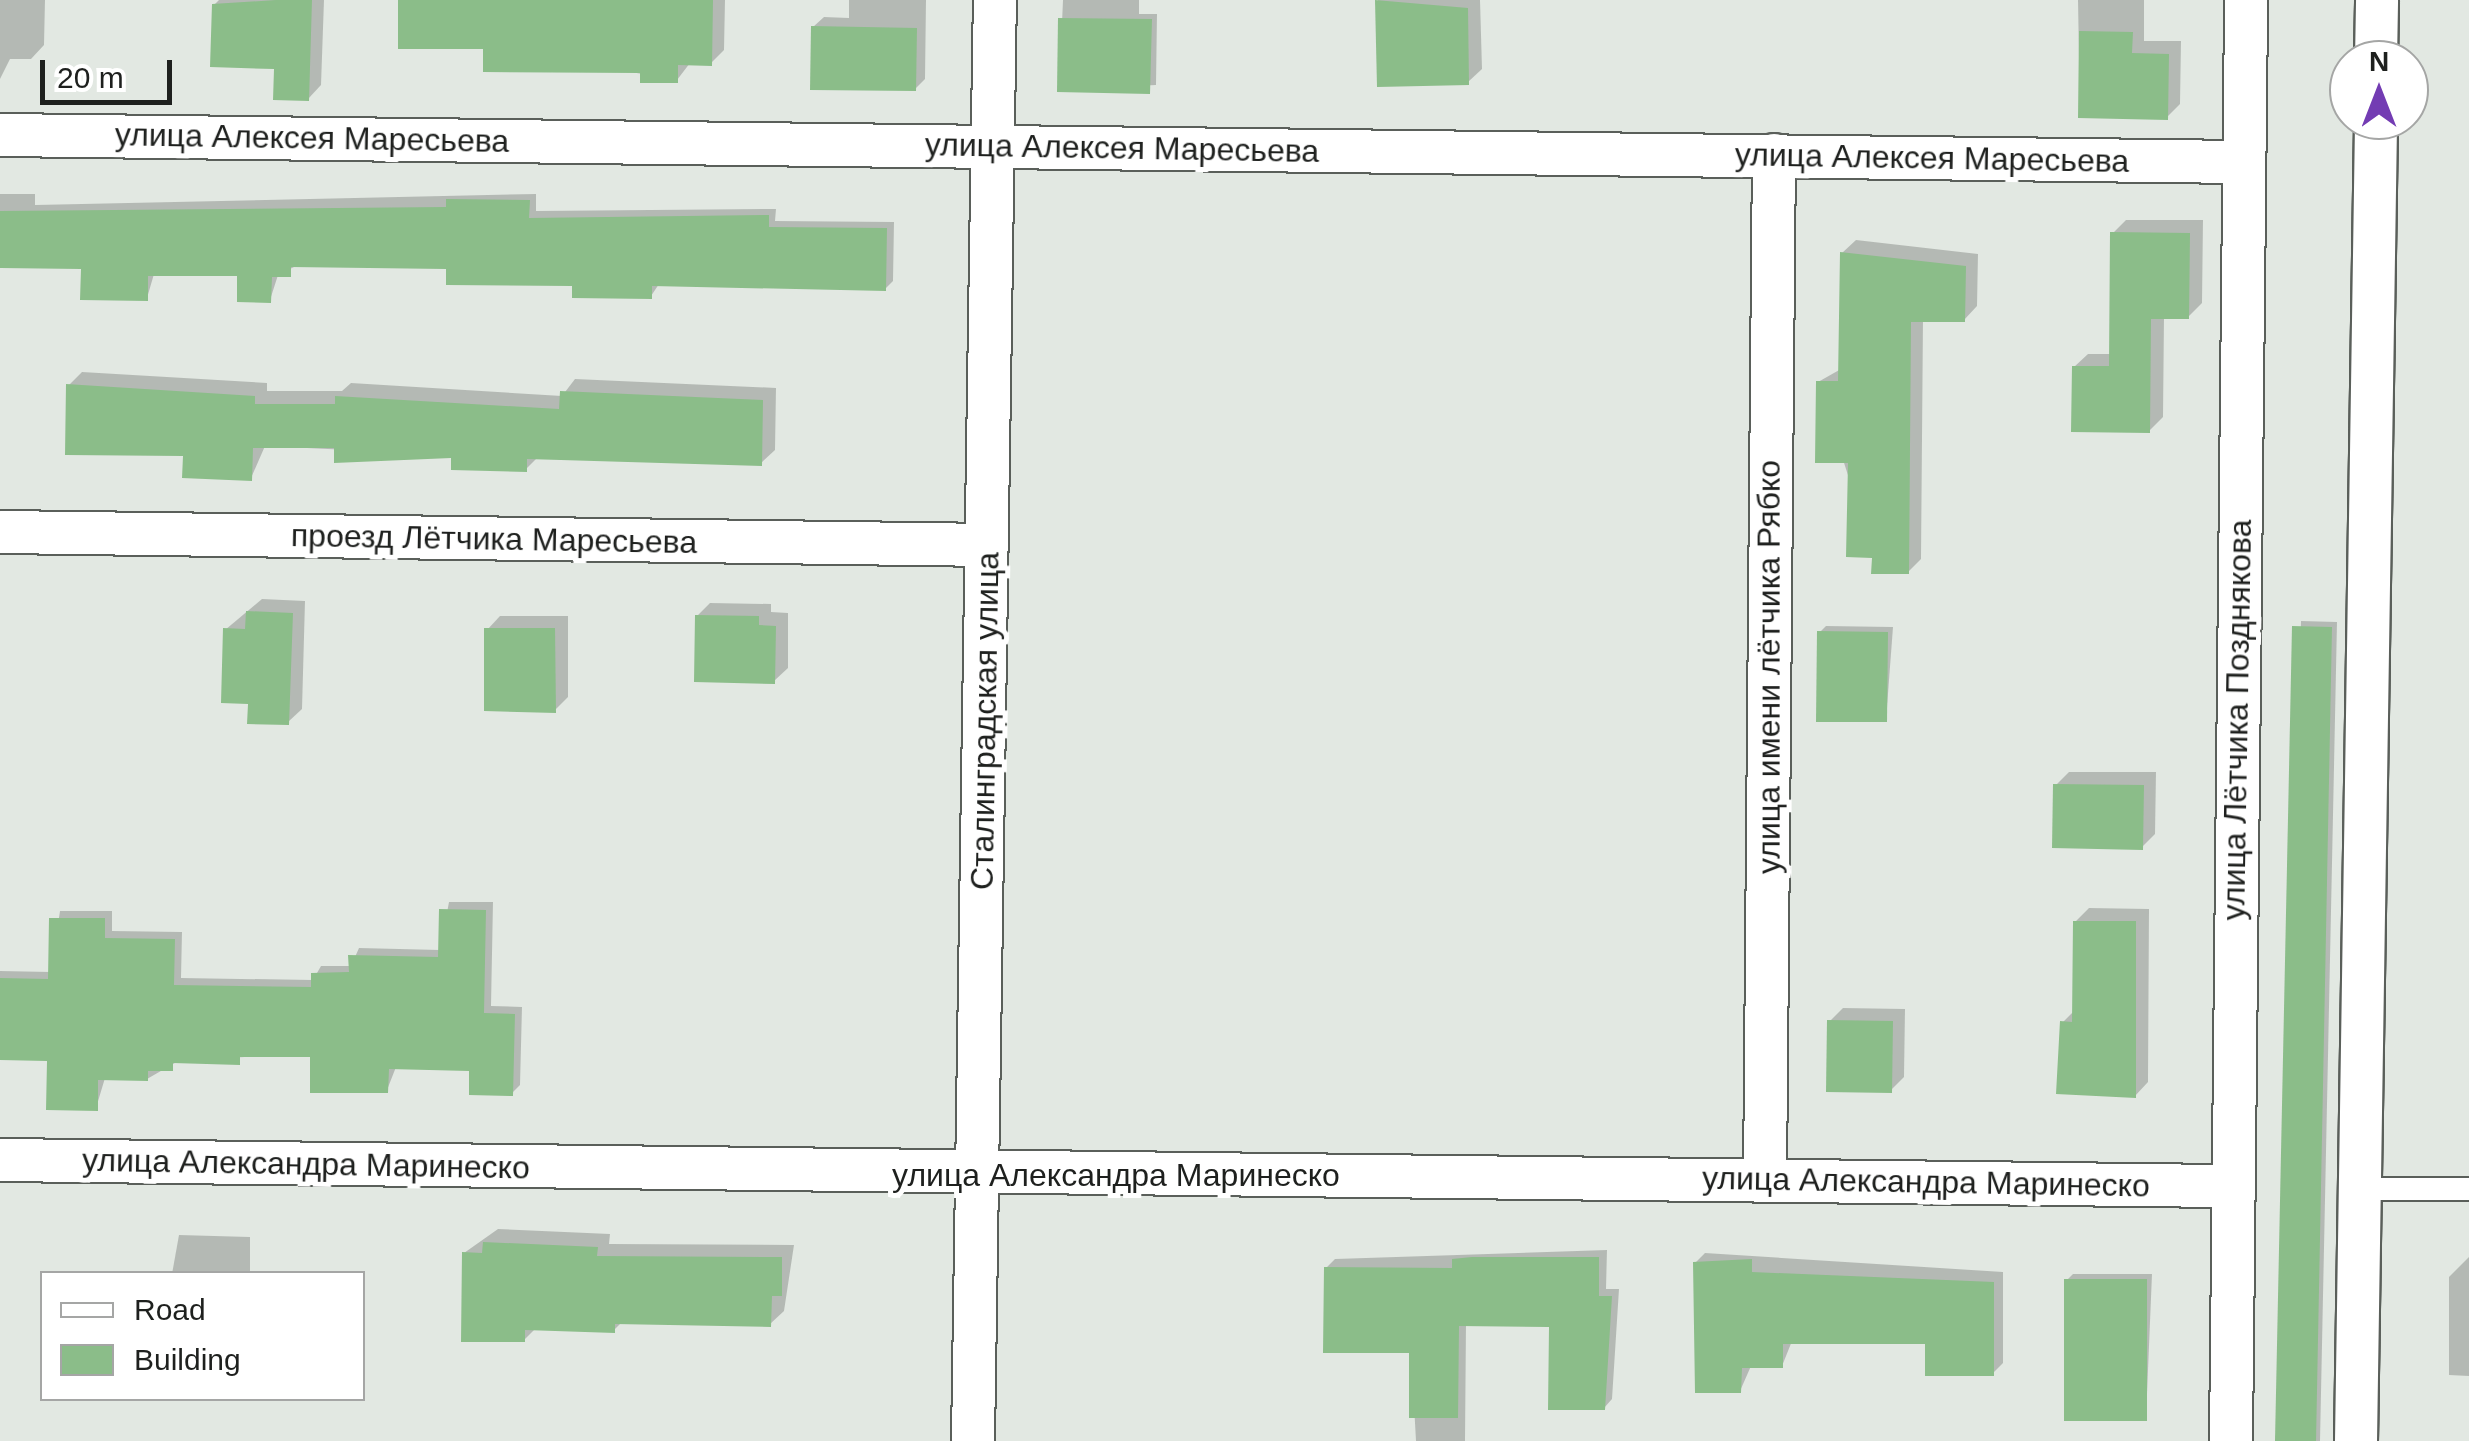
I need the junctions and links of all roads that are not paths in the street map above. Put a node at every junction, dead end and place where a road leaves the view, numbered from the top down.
1 (995, 0) edge
2 (2246, 0) edge
3 (2377, 0) edge
4 (2376, 40) edge
5 (0, 134) edge
6 (2376, 140) edge
7 (993, 146) junction
8 (1774, 155) junction
9 (2244, 162) junction
10 (0, 532) edge
11 (987, 545) junction
12 (0, 1160) edge
13 (979, 1174) junction
14 (1765, 1180) junction
15 (2232, 1186) junction
16 (2360, 1189) junction
17 (2469, 1189) edge
18 (973, 1441) edge
19 (2231, 1441) edge
20 (2356, 1441) edge

1 - 7 street, Сталинградская улица
2 - 9 street, улица Лётчика Позднякова
3 - 4 street
5 - 7 street, улица Алексея Маресьева
6 - 16 street
7 - 8 street, улица Алексея Маресьева
7 - 11 street, Сталинградская улица
8 - 9 street, улица Алексея Маресьева
8 - 14 street, улица имени лётчика Рябко
9 - 15 street, улица Лётчика Позднякова
10 - 11 street, проезд Лётчика Маресьева
11 - 13 street, Сталинградская улица
12 - 13 street, улица Александра Маринеско
13 - 14 street, улица Александра Маринеско
13 - 18 street, Сталинградская улица
14 - 15 street, улица Александра Маринеско
15 - 19 street, улица Лётчика Позднякова
16 - 17 lane
16 - 20 street

